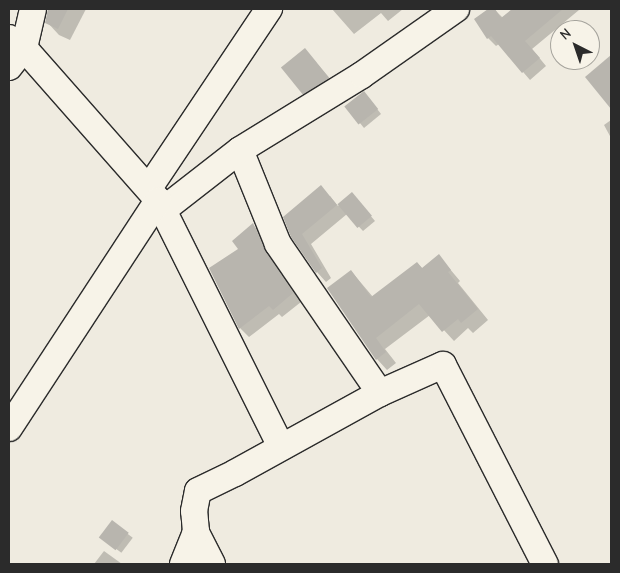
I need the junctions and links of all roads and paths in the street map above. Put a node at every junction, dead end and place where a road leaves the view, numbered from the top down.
1 (33, 9) edge
2 (269, 9) edge
3 (456, 9) edge
4 (14, 51) edge
5 (240, 150) junction
6 (157, 200) junction
7 (380, 393) junction
8 (9, 428) edge
9 (281, 447) junction
10 (196, 532) junction
11 (183, 564) edge
12 (212, 564) edge
13 (545, 564) edge

1 - 4 street
2 - 6 street
3 - 5 street
4 - 6 street
5 - 6 street
5 - 7 street
6 - 8 street
6 - 9 street
7 - 9 street
7 - 13 street
9 - 10 street
10 - 11 street
10 - 12 street

